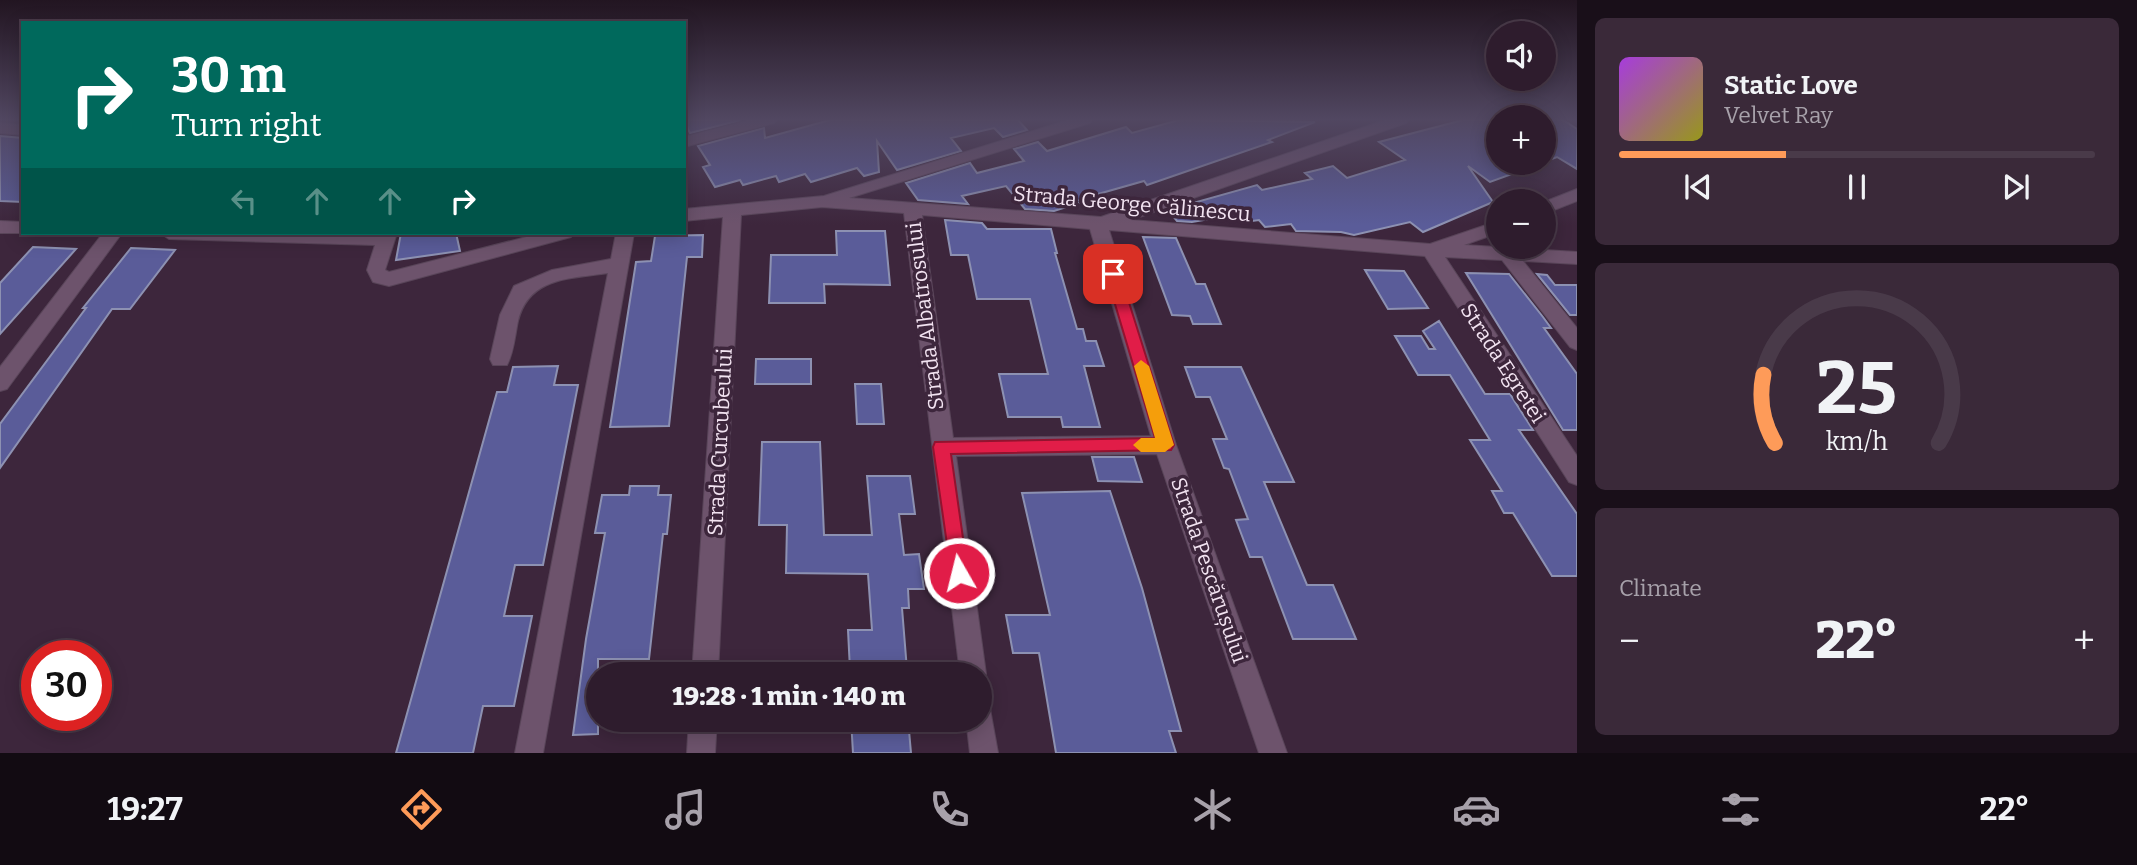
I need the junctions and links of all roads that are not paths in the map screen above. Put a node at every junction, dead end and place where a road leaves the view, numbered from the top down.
1 (970, 155) edge
2 (1299, 155) edge
3 (1577, 195) edge
4 (822, 201) junction
5 (1556, 203) edge
6 (912, 208) junction
7 (732, 210) junction
8 (686, 215) edge
9 (1098, 225) junction
10 (0, 227) edge
11 (21, 228) edge
12 (1486, 231) edge
13 (111, 235) edge
14 (314, 235) edge
15 (557, 235) edge
16 (625, 235) edge
17 (386, 236) edge
18 (1431, 250) junction
19 (1486, 253) edge
20 (1556, 257) edge
21 (1577, 258) edge
22 (1511, 259) edge
23 (620, 264) junction
24 (1577, 342) edge
25 (500, 359) dead end
26 (0, 383) edge
27 (1165, 445) junction
28 (941, 447) junction
29 (1577, 475) edge
30 (706, 662) edge
31 (971, 662) edge
32 (702, 732) edge
33 (981, 732) edge
34 (529, 753) edge
35 (701, 753) edge
36 (984, 753) edge
37 (1273, 753) edge

1 - 4 street
2 - 9 street
3 - 5 street
4 - 6 street, Strada George Călinescu
4 - 7 street, Strada George Călinescu
6 - 9 street, Strada George Călinescu
6 - 28 street, Strada Albatrosului
7 - 8 street, Strada George Călinescu
7 - 30 street, Strada Curcubeului
9 - 18 street, Strada George Călinescu
9 - 27 street, Strada Pescărușului
10 - 11 street
12 - 18 street
13 - 26 street
14 - 17 street
15 - 17 street
16 - 23 street
18 - 19 street, Strada George Călinescu
18 - 29 street, Strada Egretei
20 - 21 street, Strada George Călinescu
22 - 24 street
23 - 25 street
23 - 34 street
27 - 28 street
27 - 37 street, Strada Pescărușului
28 - 31 street, Strada Albatrosului
32 - 35 street
33 - 36 street

